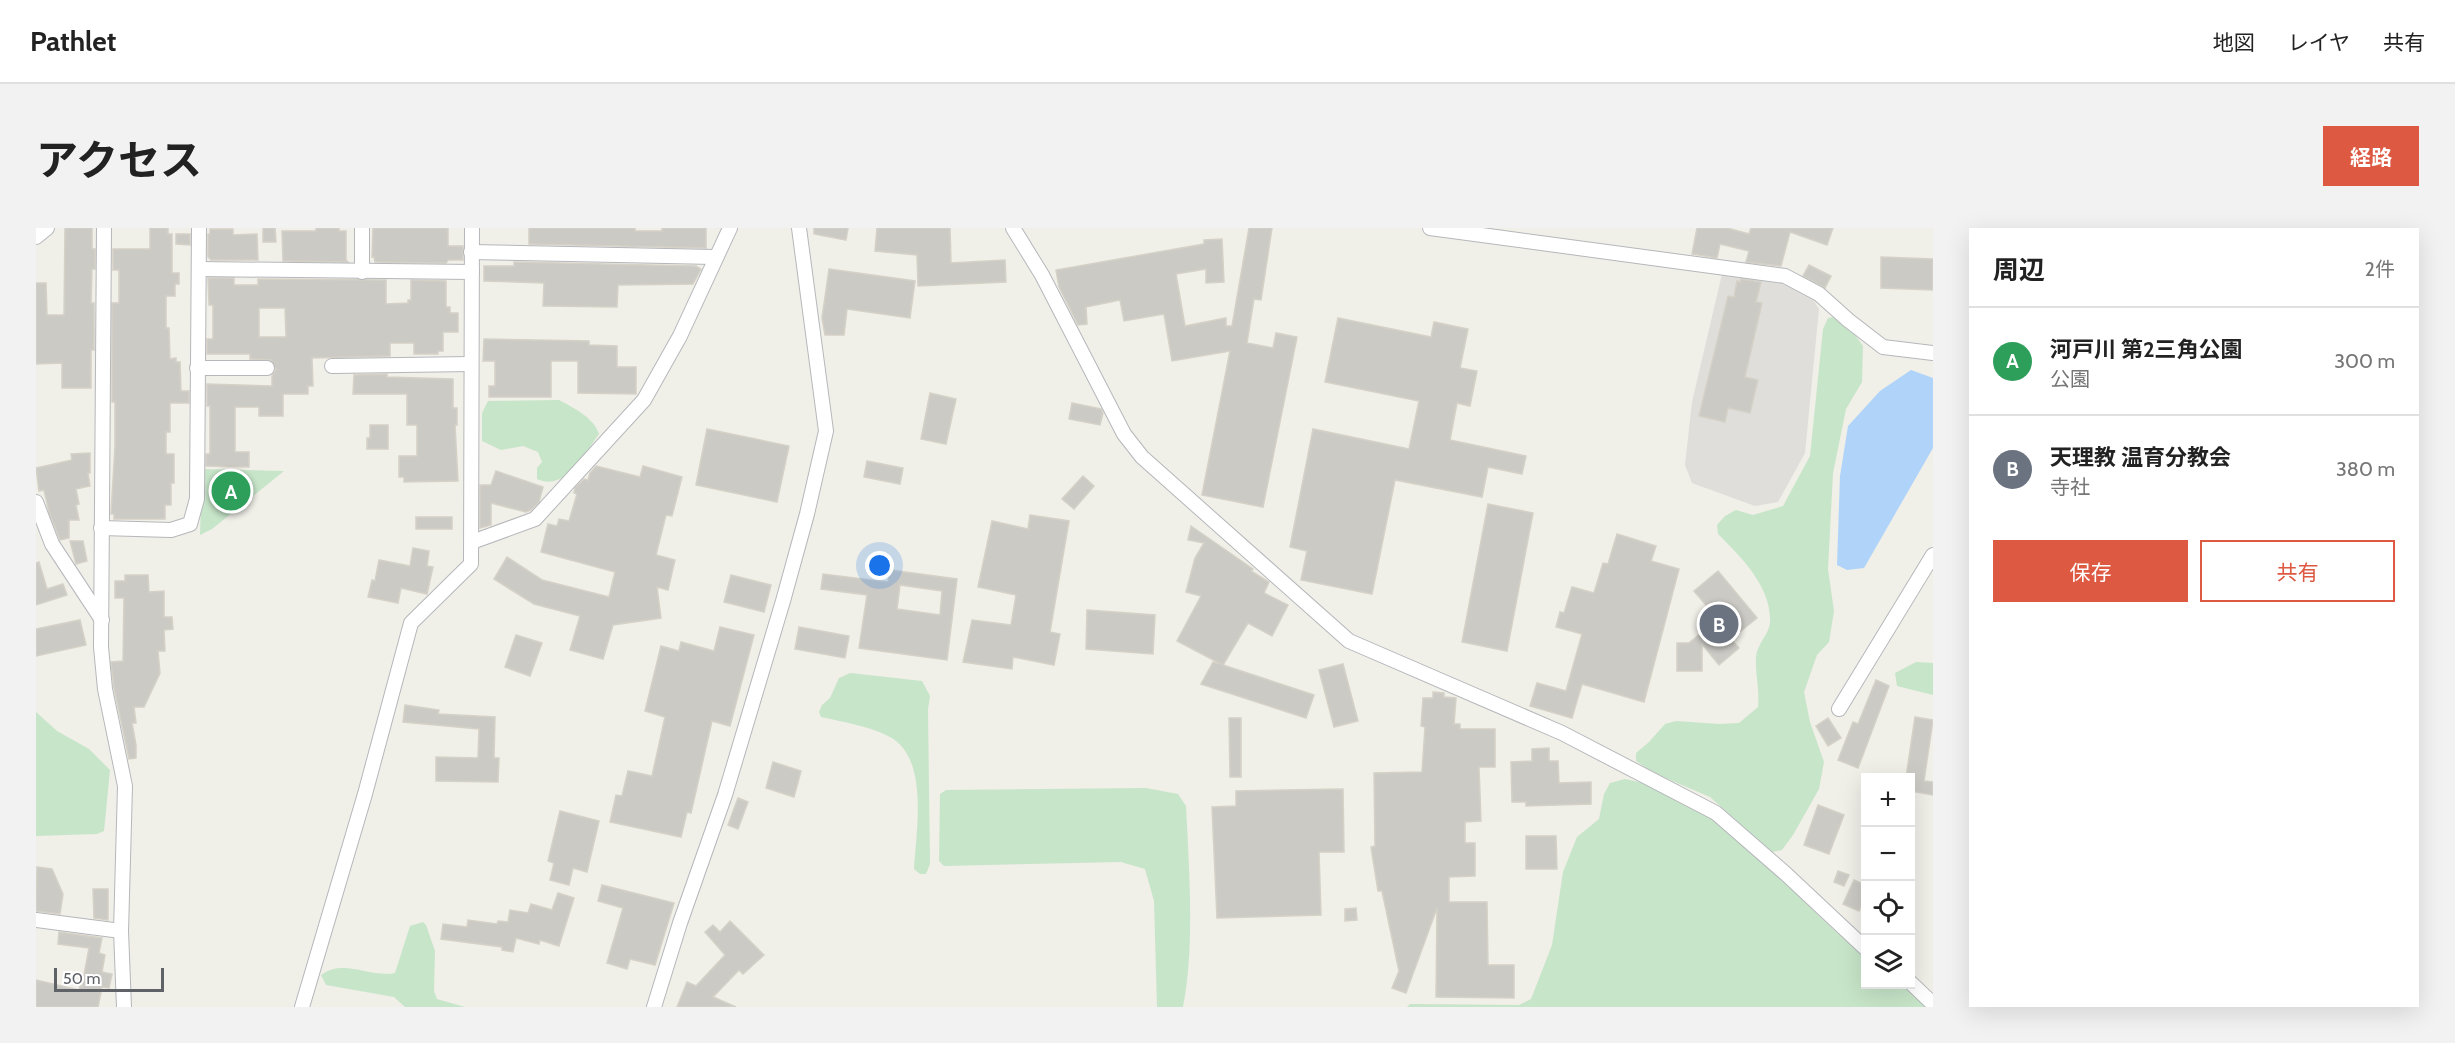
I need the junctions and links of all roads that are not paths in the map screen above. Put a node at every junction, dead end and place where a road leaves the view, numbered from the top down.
1 (47, 228) edge
2 (104, 228) edge
3 (199, 228) edge
4 (362, 228) edge
5 (472, 228) edge
6 (730, 228) edge
7 (799, 228) edge
8 (1013, 228) edge
9 (1430, 228) edge
10 (36, 237) edge
11 (471, 252) junction
12 (715, 257) junction
13 (199, 269) junction
14 (362, 272) junction
15 (472, 272) junction
16 (1933, 353) edge
17 (471, 364) junction
18 (332, 366) dead end
19 (197, 368) junction
20 (267, 368) dead end
21 (36, 502) edge
22 (101, 528) junction
23 (472, 542) junction
24 (1933, 555) edge
25 (102, 620) junction
26 (1839, 709) dead end
27 (36, 921) edge
28 (121, 931) junction
29 (1861, 944) edge
30 (1915, 986) edge
31 (1933, 1004) edge
32 (124, 1007) edge
33 (302, 1007) edge
34 (654, 1007) edge

1 - 10 street
2 - 22 street
3 - 13 street
4 - 14 street
5 - 11 street
6 - 12 street
7 - 34 street
8 - 29 street
9 - 16 street
11 - 12 street
11 - 15 street
12 - 23 street
13 - 14 street
13 - 19 street
14 - 15 street
15 - 17 street
17 - 18 street
17 - 23 street
19 - 20 street
19 - 22 street
21 - 25 street
22 - 25 street
23 - 33 street
24 - 26 street
25 - 28 street
27 - 28 street
28 - 32 street
30 - 31 street

